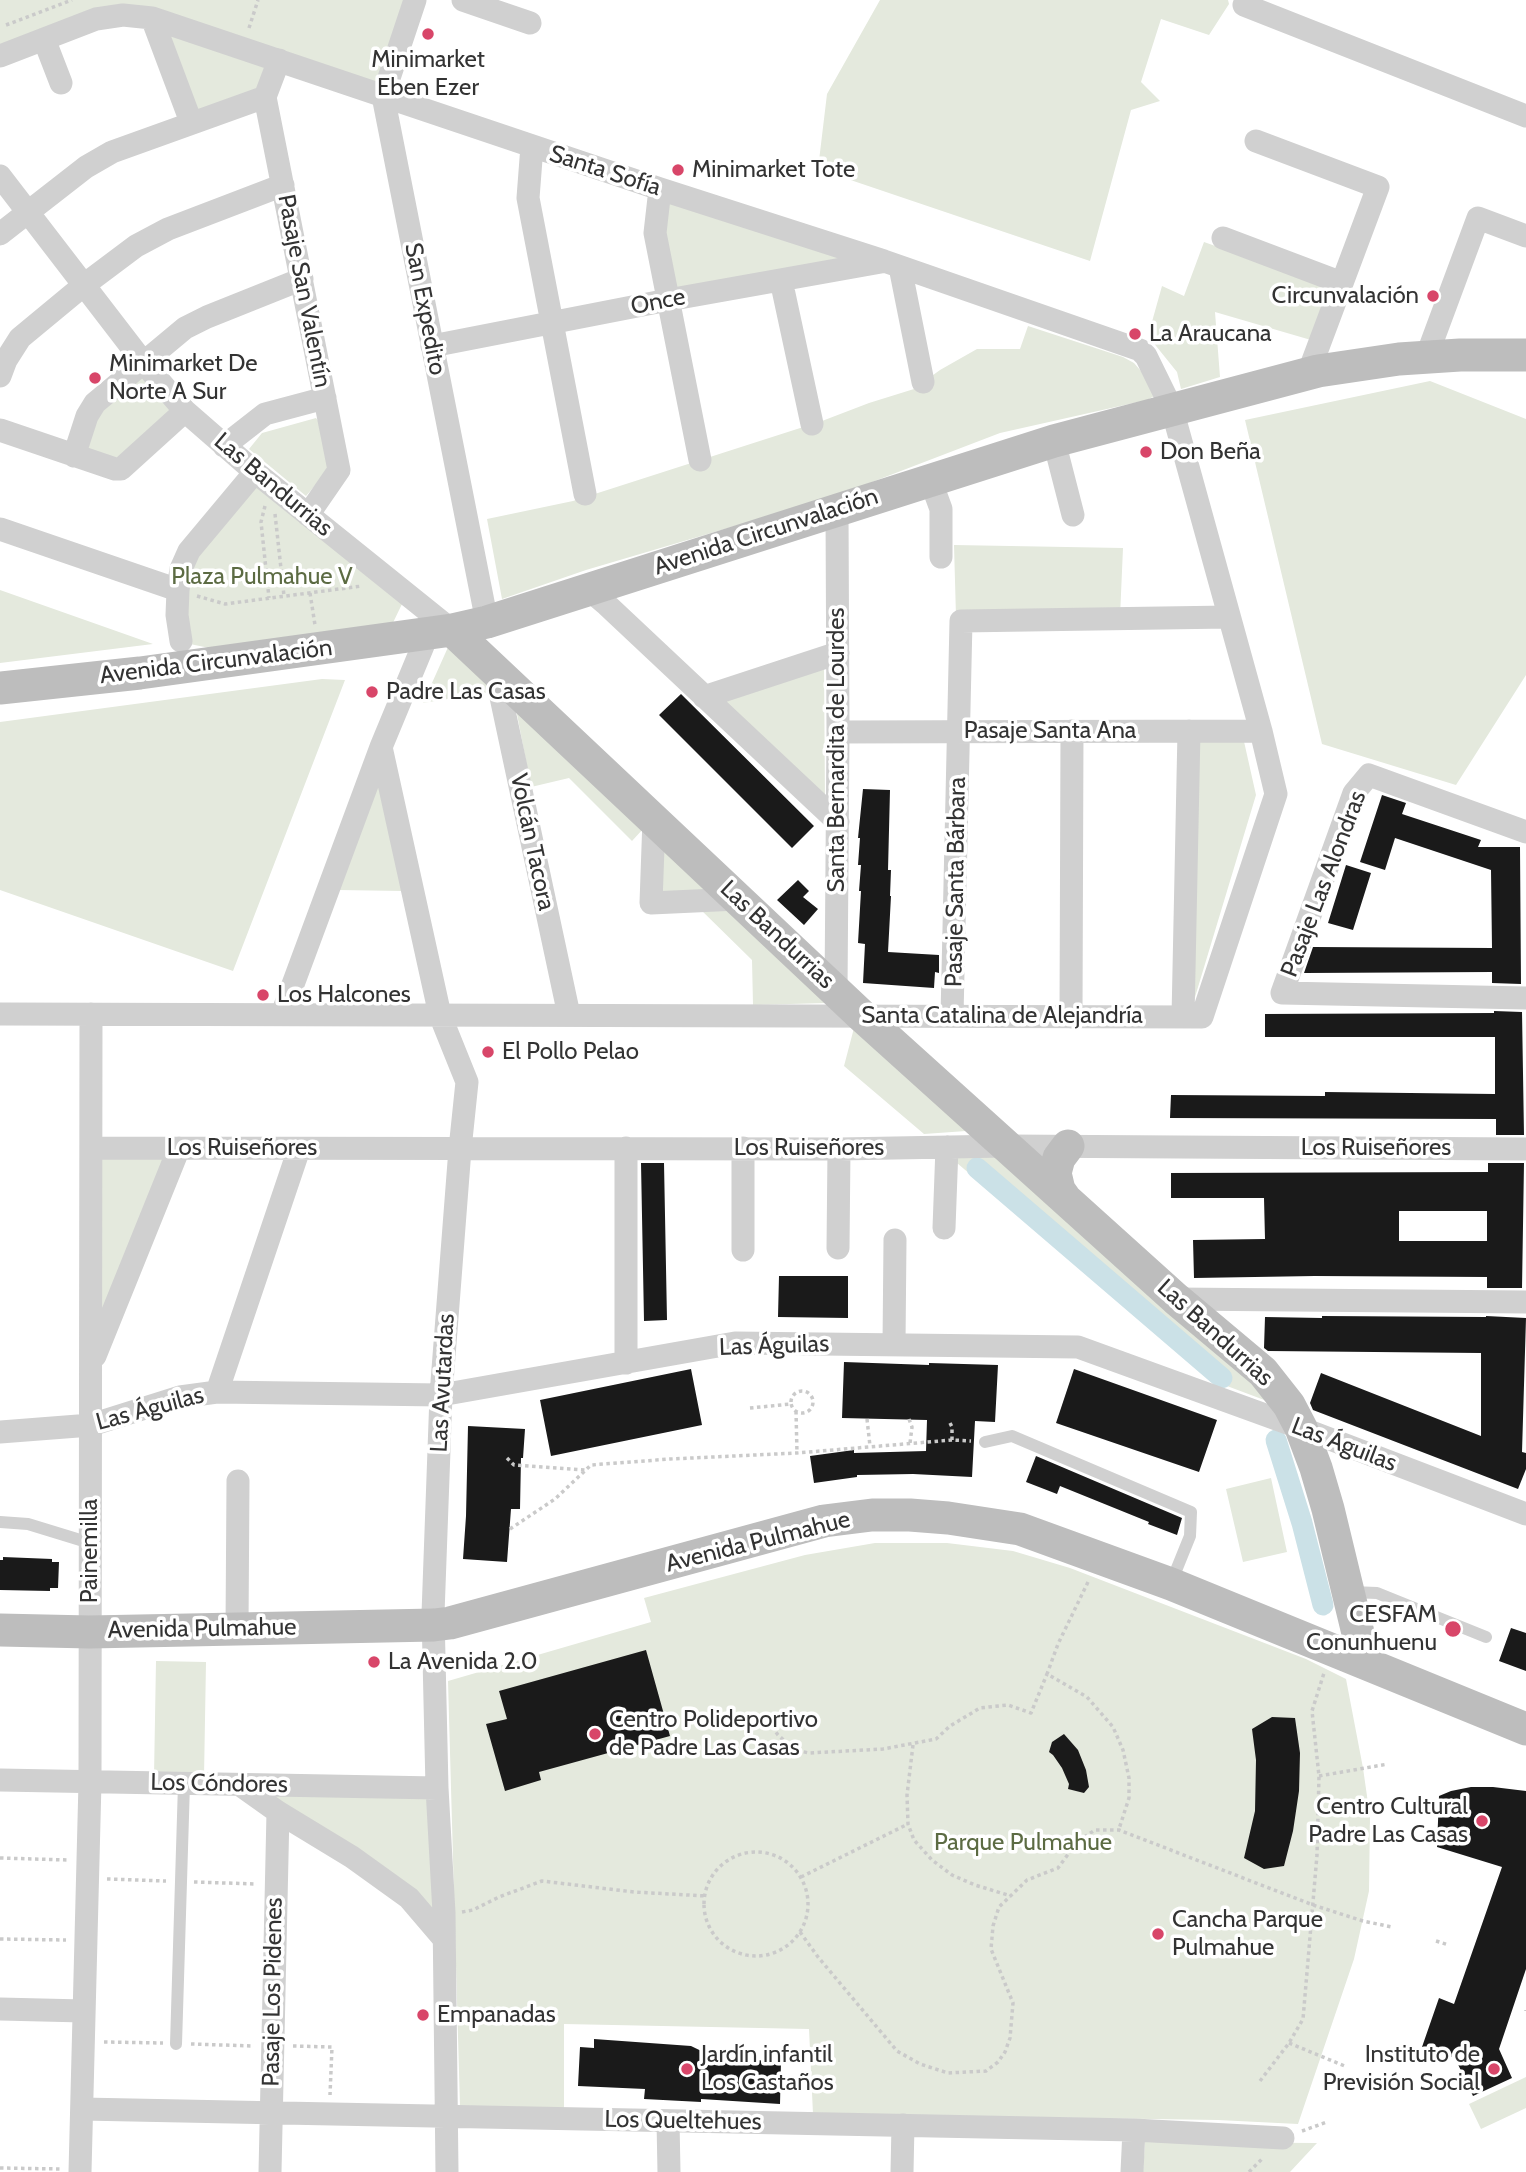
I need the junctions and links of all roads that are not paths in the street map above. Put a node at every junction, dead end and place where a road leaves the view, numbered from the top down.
1 (415, 0) edge
2 (463, 0) edge
3 (1244, 5) dead end
4 (152, 18) junction
5 (530, 23) dead end
6 (44, 39) junction
7 (0, 56) edge
8 (279, 60) junction
9 (61, 83) dead end
10 (383, 96) junction
11 (265, 97) junction
12 (1526, 116) edge
13 (191, 122) junction
14 (1255, 141) dead end
15 (532, 146) junction
16 (0, 176) edge
17 (283, 186) junction
18 (660, 189) junction
19 (28, 212) junction
20 (0, 234) edge
21 (1526, 236) edge
22 (1223, 238) dead end
23 (892, 264) junction
24 (302, 279) junction
25 (781, 280) junction
26 (1342, 283) junction
27 (84, 285) junction
28 (667, 300) junction
29 (552, 322) junction
30 (432, 346) junction
31 (1526, 355) edge
32 (1426, 358) junction
33 (143, 362) junction
34 (1308, 374) junction
35 (0, 376) edge
36 (923, 382) dead end
37 (325, 398) junction
38 (1172, 410) junction
39 (185, 411) junction
40 (812, 424) dead end
41 (0, 430) edge
42 (1054, 441) junction
43 (224, 446) junction
44 (74, 456) junction
45 (700, 460) dead end
46 (255, 471) junction
47 (930, 479) junction
48 (586, 494) dead end
49 (837, 509) junction
50 (308, 515) junction
51 (1073, 515) dead end
52 (0, 529) edge
53 (941, 557) dead end
54 (588, 589) junction
55 (178, 590) junction
56 (1230, 617) junction
57 (487, 622) junction
58 (438, 627) junction
59 (181, 641) dead end
60 (838, 653) junction
61 (495, 669) junction
62 (0, 688) edge
63 (704, 697) junction
64 (1072, 731) junction
65 (1189, 731) junction
66 (1261, 731) junction
67 (838, 732) junction
68 (959, 732) junction
69 (381, 747) junction
70 (654, 819) junction
71 (838, 822) junction
72 (1526, 832) edge
73 (738, 899) junction
74 (836, 991) junction
75 (1526, 998) edge
76 (0, 1014) edge
77 (91, 1014) junction
78 (282, 1014) junction
79 (440, 1015) junction
80 (569, 1015) junction
81 (862, 1016) junction
82 (952, 1016) junction
83 (1071, 1017) junction
84 (1183, 1017) junction
85 (1006, 1146) junction
86 (1068, 1146) junction
87 (947, 1147) junction
88 (91, 1148) junction
89 (179, 1148) junction
90 (626, 1148) junction
91 (743, 1148) junction
92 (299, 1149) junction
93 (460, 1149) junction
94 (839, 1149) junction
95 (1526, 1149) edge
96 (1064, 1197) junction
97 (944, 1228) dead end
98 (895, 1240) dead end
99 (838, 1248) dead end
100 (743, 1250) dead end
101 (1176, 1299) junction
102 (1526, 1302) edge
103 (894, 1344) junction
104 (626, 1363) junction
105 (91, 1368) junction
106 (217, 1392) junction
107 (441, 1395) junction
108 (91, 1425) junction
109 (1301, 1428) junction
110 (0, 1432) edge
111 (985, 1442) road end
112 (238, 1481) dead end
113 (1526, 1514) edge
114 (0, 1521) edge
115 (90, 1543) junction
116 (1171, 1584) junction
117 (1348, 1592) junction
118 (434, 1625) junction
119 (237, 1628) junction
120 (0, 1630) edge
121 (90, 1632) junction
122 (1486, 1637) dead end
123 (1365, 1661) junction
124 (1526, 1728) edge
125 (0, 1780) edge
126 (90, 1782) junction
127 (184, 1784) junction
128 (240, 1785) junction
129 (438, 1788) junction
130 (278, 1812) junction
131 (444, 1939) junction
132 (0, 2009) edge
133 (84, 2011) junction
134 (176, 2044) road end
135 (82, 2109) junction
136 (270, 2113) junction
137 (446, 2117) junction
138 (668, 2121) junction
139 (903, 2125) junction
140 (1134, 2130) junction
141 (1283, 2138) road end
142 (80, 2171) edge
143 (270, 2172) edge
144 (447, 2172) edge
145 (669, 2172) edge
146 (902, 2172) edge
147 (1132, 2172) edge

1 - 10 street, San Expedito
2 - 5 street
3 - 12 street
4 - 6 street, Santa Sofía
4 - 8 street, Santa Sofía
4 - 13 street
6 - 7 street, Santa Sofía
6 - 9 street
8 - 10 street, Santa Sofía
8 - 11 street
10 - 15 street, Santa Sofía
10 - 30 street, San Expedito
11 - 13 street
11 - 17 street, Pasaje San Valentín
13 - 19 street
14 - 26 street
15 - 18 street, Santa Sofía
15 - 29 street
16 - 19 street, Las Bandurrias
17 - 24 street, Pasaje San Valentín
17 - 27 street
18 - 23 street, Santa Sofía
18 - 28 street
19 - 20 street
19 - 27 street, Las Bandurrias
21 - 32 street
22 - 26 street
23 - 25 street, Once
23 - 36 street
23 - 38 street, Santa Sofía
24 - 33 street
24 - 37 street, Pasaje San Valentín
25 - 28 street, Once
25 - 40 street
26 - 34 street
27 - 33 street, Las Bandurrias
27 - 35 street
28 - 29 street, Once
28 - 45 street
29 - 30 street, Once
29 - 48 street
30 - 57 street, San Expedito
31 - 32 street, Avenida Circunvalación
32 - 34 street, Avenida Circunvalación
33 - 39 street, Las Bandurrias
33 - 44 street
34 - 38 street, Avenida Circunvalación
37 - 43 street
37 - 50 street, Pasaje San Valentín
38 - 42 street, Avenida Circunvalación
38 - 56 street
39 - 43 street, Las Bandurrias
39 - 44 street
41 - 44 street
42 - 47 street, Avenida Circunvalación
42 - 51 street
43 - 46 street, Las Bandurrias
46 - 50 street, Las Bandurrias
46 - 55 street
47 - 49 street, Avenida Circunvalación
47 - 53 street
49 - 54 street, Avenida Circunvalación
49 - 60 street, Santa Bernardita de Lourdes
50 - 58 street, Las Bandurrias
52 - 55 street
54 - 57 street, Avenida Circunvalación
54 - 63 street
55 - 59 street
56 - 66 street
56 - 68 street, Pasaje Santa Bárbara
57 - 58 street, Avenida Circunvalación
57 - 61 street
58 - 61 street, Las Bandurrias
58 - 62 street, Avenida Circunvalación
58 - 69 street
60 - 63 street
60 - 67 street, Santa Bernardita de Lourdes
61 - 70 street, Las Bandurrias
61 - 80 street, Volcán Tacora
63 - 71 street
64 - 65 street, Pasaje Santa Ana
64 - 68 street, Pasaje Santa Ana
64 - 83 street
65 - 66 street, Pasaje Santa Ana
65 - 84 street
66 - 84 street
67 - 68 street, Pasaje Santa Ana
67 - 71 street, Santa Bernardita de Lourdes
68 - 82 street, Pasaje Santa Bárbara
69 - 78 street
69 - 79 street, Las Avutardas
70 - 73 street, Las Bandurrias
70 - 73 street
71 - 74 street, Santa Bernardita de Lourdes
72 - 75 street, Pasaje Las Alondras
73 - 74 street, Las Bandurrias
74 - 81 street, Las Bandurrias
76 - 77 street, Santa Catalina de Alejandría
77 - 78 street, Santa Catalina de Alejandría
77 - 88 street, Painemilla
78 - 79 street, Santa Catalina de Alejandría
79 - 80 street, Santa Catalina de Alejandría
79 - 93 street, Las Avutardas
80 - 81 street, Santa Catalina de Alejandría
81 - 82 street, Santa Catalina de Alejandría
81 - 85 street, Las Bandurrias
82 - 83 street, Santa Catalina de Alejandría
83 - 84 street, Santa Catalina de Alejandría
85 - 86 street, Los Ruiseñores
85 - 87 street, Los Ruiseñores
85 - 96 street, Las Bandurrias
86 - 95 street, Los Ruiseñores
86 - 96 street
87 - 94 street, Los Ruiseñores
87 - 97 street
88 - 89 street, Los Ruiseñores
88 - 105 street, Painemilla
89 - 92 street, Los Ruiseñores
89 - 105 street
90 - 91 street, Los Ruiseñores
90 - 93 street, Los Ruiseñores
90 - 104 street
91 - 94 street, Los Ruiseñores
91 - 100 street
92 - 93 street, Los Ruiseñores
92 - 106 street
93 - 107 street, Las Avutardas
94 - 99 street
96 - 101 street, Las Bandurrias
98 - 103 street
101 - 102 street
101 - 109 street, Las Bandurrias
103 - 104 street, Las Águilas
103 - 109 street, Las Águilas
104 - 107 street, Las Águilas
105 - 108 street, Painemilla
106 - 107 street, Las Águilas
106 - 108 street, Las Águilas
107 - 118 street, Las Avutardas
108 - 110 street, Las Águilas
108 - 115 street, Painemilla
109 - 113 street, Las Águilas
109 - 117 street, Las Bandurrias
111 - 116 lane
112 - 119 street
114 - 115 lane
115 - 121 street, Painemilla
116 - 118 street, Avenida Pulmahue
116 - 123 street, Avenida Pulmahue
117 - 122 lane
117 - 123 street, Las Bandurrias
118 - 119 street, Avenida Pulmahue
118 - 129 street, Las Avutardas
119 - 121 street, Avenida Pulmahue
120 - 121 street, Avenida Pulmahue
121 - 126 street, Painemilla
123 - 124 street, Avenida Pulmahue
125 - 126 street, Los Cóndores
126 - 127 street, Los Cóndores
126 - 133 street, Painemilla
127 - 128 street, Los Cóndores
127 - 134 lane
128 - 129 street, Los Cóndores
128 - 130 street
129 - 131 street, Las Avutardas
130 - 131 street
130 - 136 street, Pasaje Los Pidenes
131 - 137 street, Las Avutardas
132 - 133 street
133 - 135 street, Painemilla
135 - 136 street, Los Queltehues
135 - 142 street, Painemilla
136 - 137 street, Los Queltehues
136 - 143 street, Pasaje Los Pidenes
137 - 138 street, Los Queltehues
137 - 144 street, Las Avutardas
138 - 139 street, Los Queltehues
138 - 145 street
139 - 140 street, Los Queltehues
139 - 146 street
140 - 141 street, Los Queltehues
140 - 147 street

